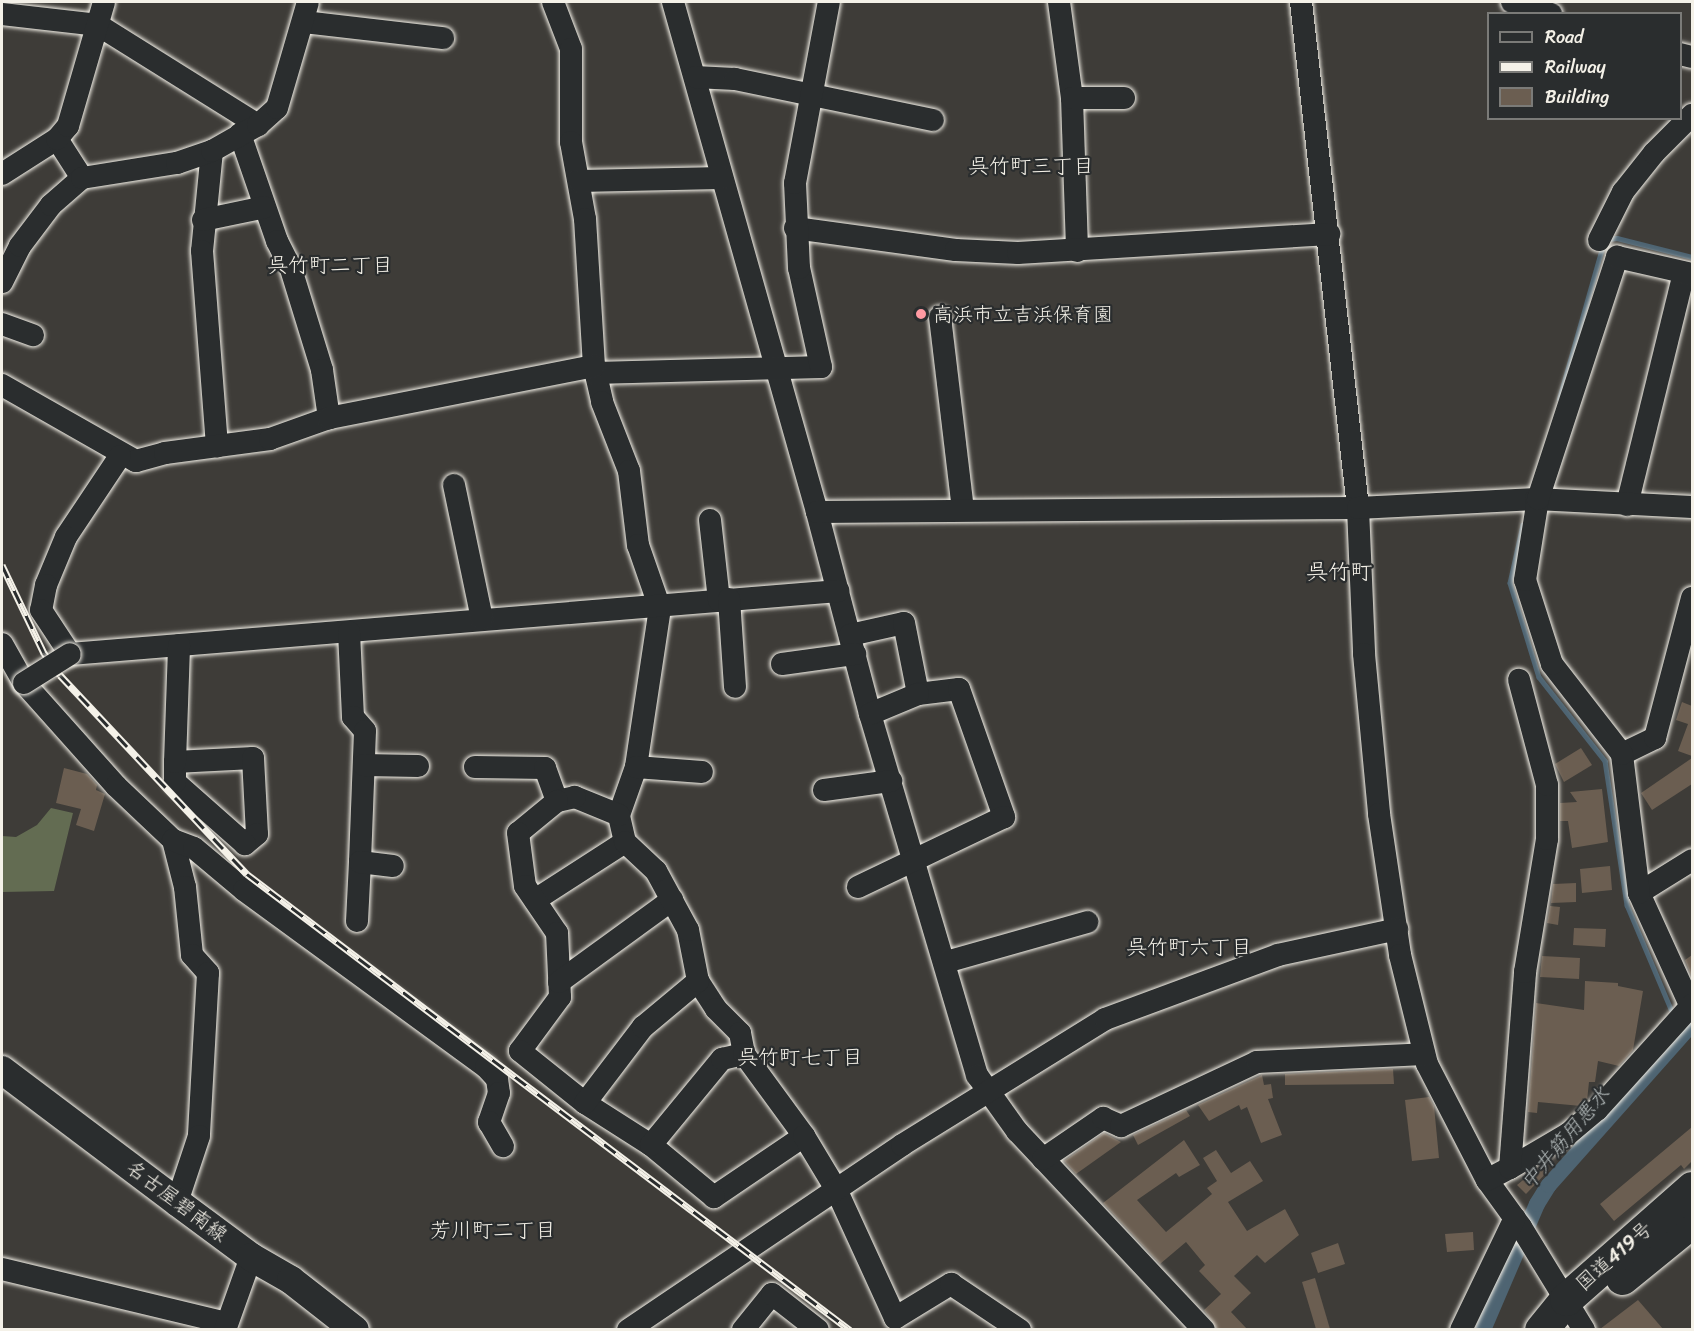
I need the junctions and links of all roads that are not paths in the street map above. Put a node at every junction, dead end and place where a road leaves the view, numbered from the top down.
1 (104, 2) edge
2 (553, 2) edge
3 (673, 2) edge
4 (830, 2) edge
5 (1059, 2) edge
6 (1301, 2) edge
7 (1512, 2) edge
8 (306, 12) edge
9 (1544, 12) edge
10 (2, 14) edge
11 (98, 25) junction
12 (443, 38) dead end
13 (695, 77) junction
14 (814, 94) junction
15 (1072, 98) junction
16 (1124, 99) dead end
17 (933, 120) dead end
18 (1688, 126) edge
19 (249, 130) junction
20 (57, 139) junction
21 (212, 151) junction
22 (2, 174) edge
23 (82, 178) junction
24 (722, 178) junction
25 (579, 181) junction
26 (265, 207) junction
27 (202, 220) junction
28 (795, 228) junction
29 (1329, 234) junction
30 (1599, 240) dead end
31 (1077, 250) junction
32 (1688, 274) edge
33 (2, 282) edge
34 (940, 317) dead end
35 (2, 324) edge
36 (33, 335) dead end
37 (774, 368) junction
38 (595, 370) junction
39 (2, 385) edge
40 (329, 418) junction
41 (217, 446) junction
42 (120, 456) junction
43 (454, 485) dead end
44 (1531, 499) junction
45 (1627, 505) junction
46 (1692, 507) edge
47 (1358, 508) junction
48 (963, 509) junction
49 (817, 512) junction
50 (710, 520) dead end
51 (838, 591) junction
52 (1692, 598) edge
53 (724, 599) junction
54 (660, 608) junction
55 (482, 619) junction
56 (1690, 630) edge
57 (349, 632) junction
58 (2, 644) edge
59 (179, 645) junction
60 (852, 645) junction
61 (70, 654) junction
62 (782, 664) dead end
63 (1519, 680) dead end
64 (24, 683) junction
65 (735, 687) dead end
66 (918, 694) junction
67 (870, 714) junction
68 (1622, 754) junction
69 (175, 762) junction
70 (364, 765) junction
71 (418, 766) dead end
72 (475, 767) dead end
73 (636, 767) junction
74 (702, 772) dead end
75 (891, 781) junction
76 (824, 790) dead end
77 (557, 801) junction
78 (619, 815) junction
79 (173, 840) junction
80 (625, 843) junction
81 (914, 857) junction
82 (1692, 860) edge
83 (360, 862) junction
84 (393, 866) dead end
85 (858, 887) dead end
86 (1639, 893) junction
87 (535, 900) junction
88 (672, 900) junction
89 (357, 921) dead end
90 (1087, 922) dead end
91 (1397, 928) junction
92 (946, 962) junction
93 (698, 981) junction
94 (559, 982) junction
95 (1692, 1006) edge
96 (744, 1054) junction
97 (1424, 1054) junction
98 (2, 1070) edge
99 (990, 1091) junction
100 (585, 1103) junction
101 (804, 1136) junction
102 (651, 1144) junction
103 (503, 1146) dead end
104 (1043, 1159) junction
105 (1510, 1168) junction
106 (1486, 1180) junction
107 (1692, 1188) edge
108 (836, 1189) junction
109 (177, 1202) junction
110 (1692, 1221) edge
111 (1518, 1222) junction
112 (251, 1257) junction
113 (2, 1269) edge
114 (1575, 1315) edge
115 (222, 1325) edge
116 (355, 1329) edge
117 (628, 1329) edge
118 (742, 1329) edge
119 (818, 1329) edge
120 (1020, 1329) edge
121 (1204, 1329) edge
122 (1461, 1329) edge
123 (1542, 1329) edge

1 - 11 street
2 - 25 street
3 - 13 street
4 - 14 street
5 - 15 street
6 - 29 street
7 - 9 street
8 - 12 street
8 - 19 street
10 - 11 street
11 - 19 street
11 - 20 street
13 - 14 street
13 - 24 street
14 - 17 street
14 - 28 street
15 - 16 street
15 - 31 street
18 - 30 street
19 - 21 street
19 - 26 street
20 - 22 street
20 - 23 street
21 - 23 street
21 - 27 street
23 - 33 street
24 - 25 street
24 - 37 street
25 - 38 street
26 - 27 street
26 - 40 street
27 - 41 street
28 - 31 street
28 - 37 street
29 - 31 street
29 - 47 street
32 - 44 street
32 - 45 street
34 - 48 street
35 - 36 street
37 - 38 street
37 - 49 street
38 - 40 street
38 - 54 street
39 - 42 street
40 - 41 street
41 - 42 street
42 - 61 street
43 - 55 street
44 - 45 street
44 - 47 street
44 - 68 street
45 - 46 street
47 - 48 street
47 - 91 street
48 - 49 street
49 - 51 street
50 - 53 street
51 - 53 street
51 - 60 street
52 - 56 street
53 - 54 street
53 - 65 street
54 - 55 street
54 - 73 street
55 - 57 street
56 - 68 street
57 - 59 street
57 - 70 street
58 - 64 street
59 - 61 street
59 - 69 street
60 - 62 street
60 - 66 street
60 - 67 street
61 - 64 street, bridge
63 - 105 street
64 - 79 street
66 - 67 street
66 - 81 street
67 - 75 street
68 - 86 street
69 - 69 street
70 - 71 street
70 - 83 street
72 - 77 street
73 - 74 street
73 - 78 street
75 - 76 street
75 - 81 street
77 - 78 street
77 - 87 street
78 - 80 street
79 - 103 street
79 - 109 street
80 - 87 street
80 - 88 street
81 - 85 street
81 - 92 street
82 - 86 street
83 - 84 street
83 - 89 street
86 - 95 street
87 - 94 street
88 - 93 street
88 - 94 street
90 - 92 street
91 - 97 street
91 - 99 street
92 - 99 street
93 - 96 street
93 - 100 street
94 - 100 street
95 - 105 street
96 - 101 street
96 - 102 street
97 - 104 street
97 - 106 street
98 - 109 main road, 名古屋碧南線
99 - 104 street
99 - 108 street
100 - 102 street
101 - 102 street
101 - 108 street
104 - 121 street
105 - 106 street
106 - 111 street
107 - 114 highway, 国道419号
108 - 117 street
108 - 120 street
109 - 112 main road, 名古屋碧南線
110 - 114 highway, 国道419号
111 - 114 street
111 - 122 street
112 - 115 street
112 - 116 main road, 名古屋碧南線
113 - 115 street
114 - 123 highway, 国道419号
118 - 119 street

